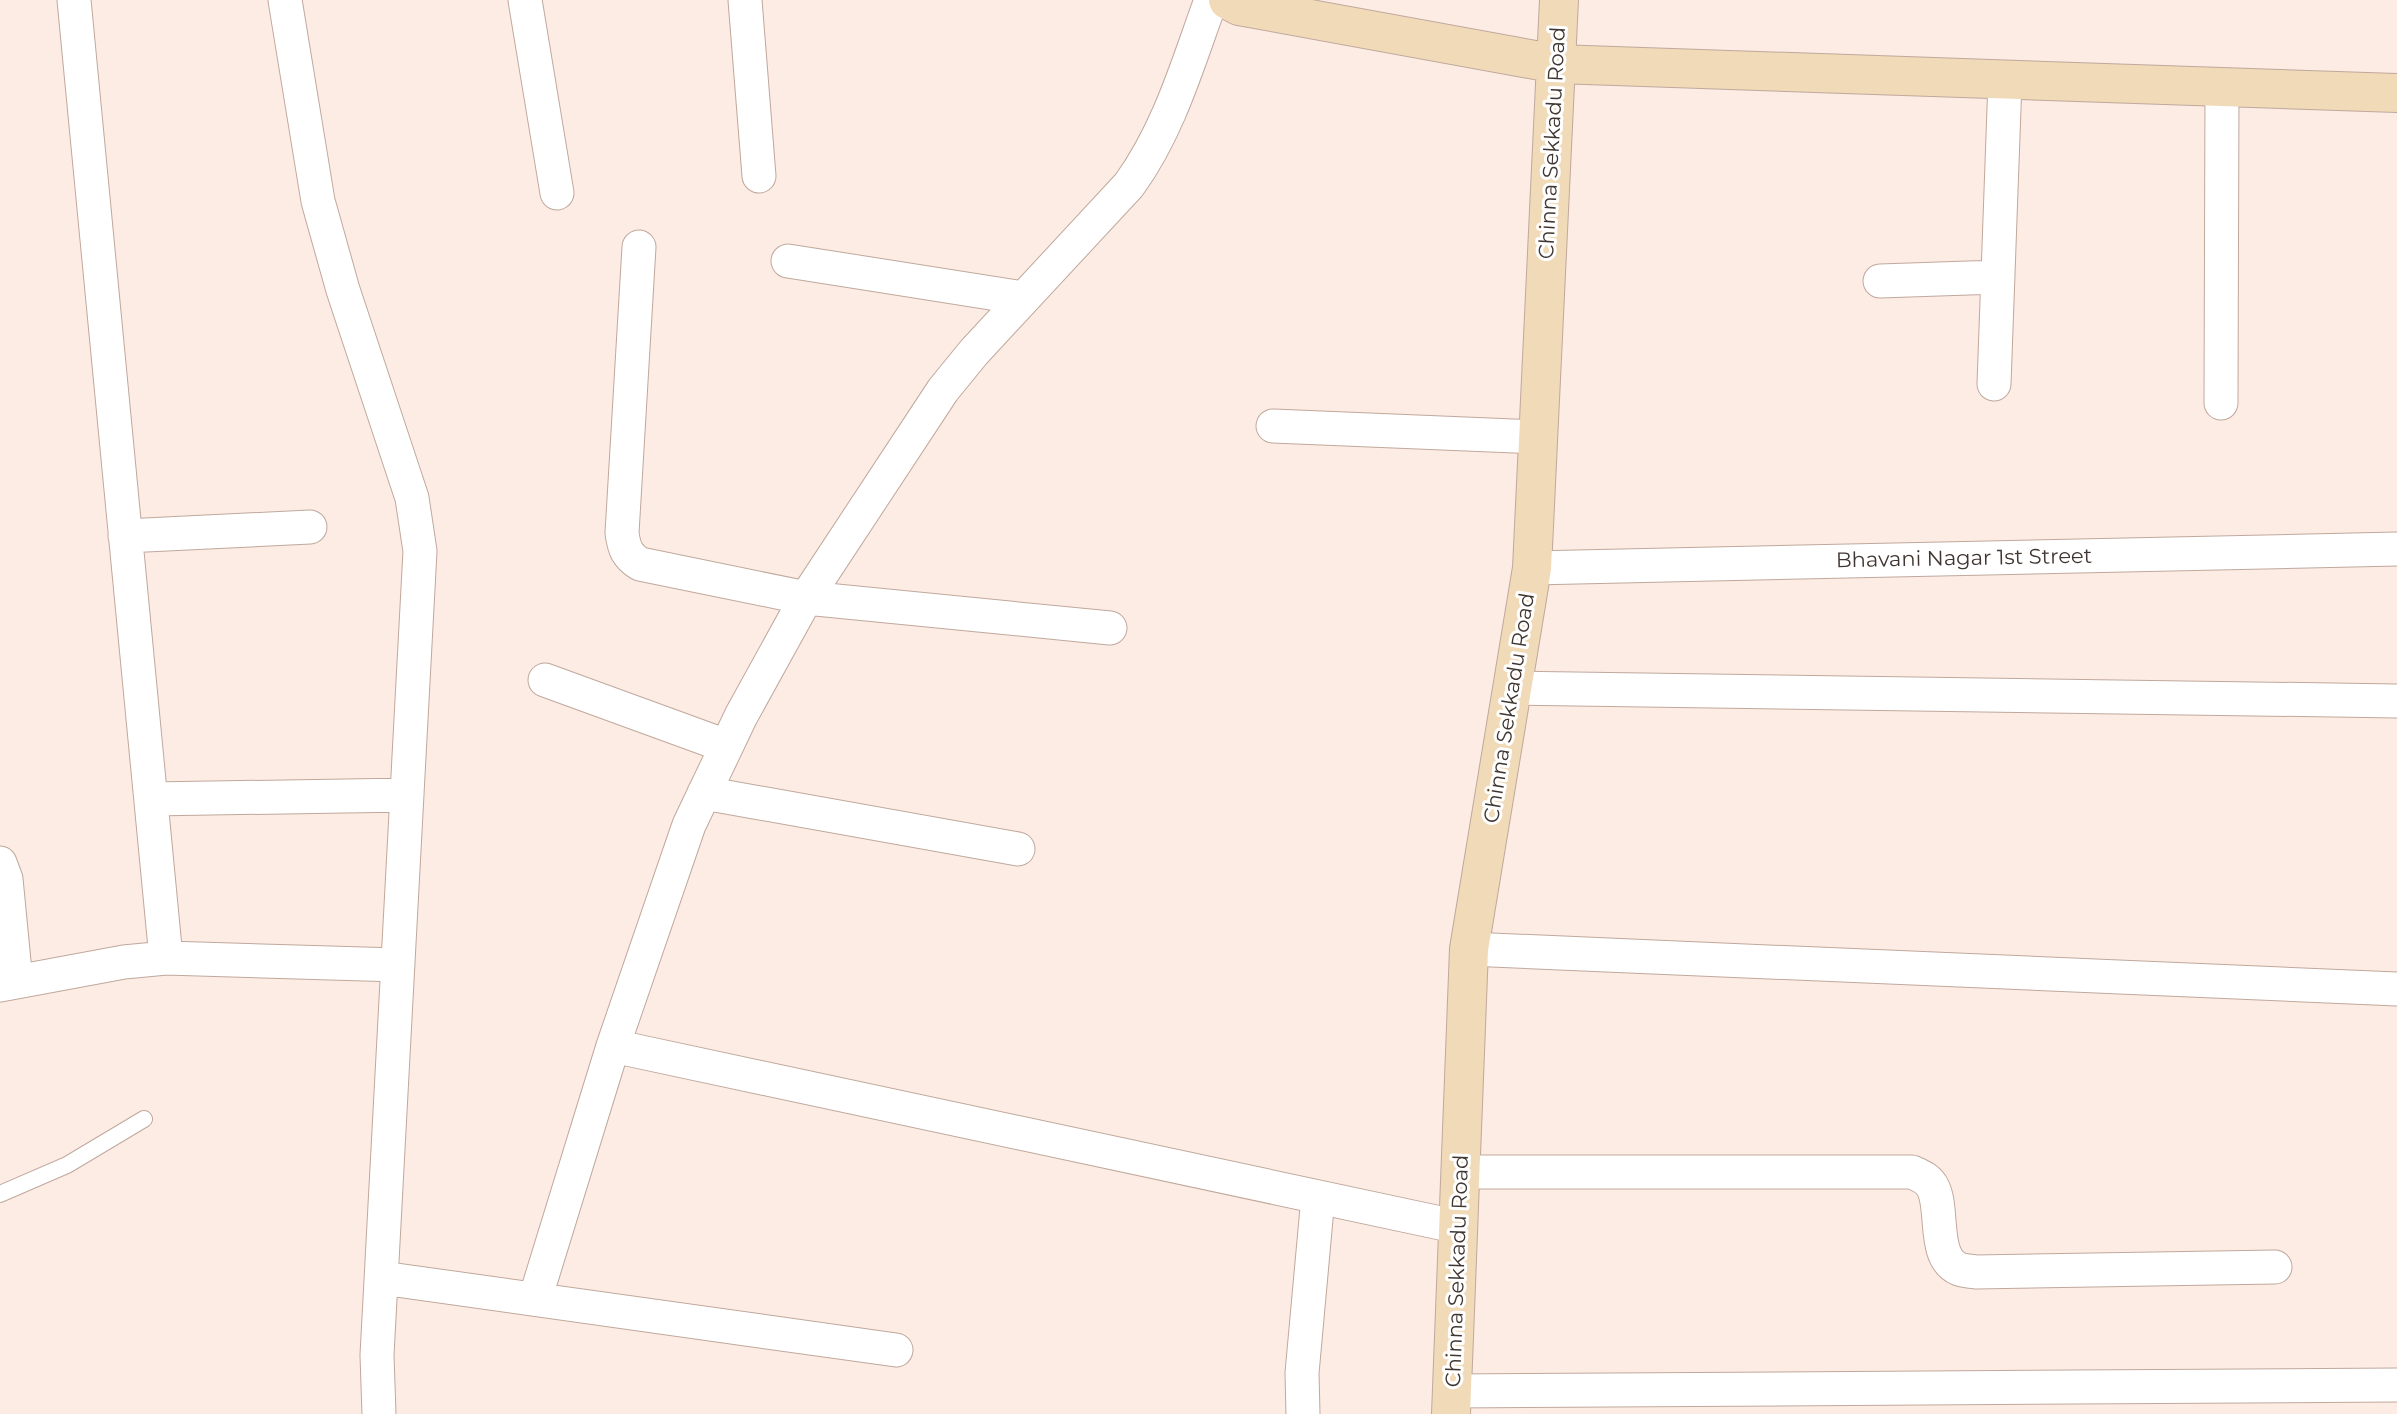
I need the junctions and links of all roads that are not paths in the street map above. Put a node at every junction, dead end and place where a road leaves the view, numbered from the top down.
1 (74, 0) edge
2 (285, 0) edge
3 (525, 0) edge
4 (745, 0) edge
5 (1211, 0) edge
6 (1228, 0) edge
7 (1559, 0) edge
8 (1557, 64) junction
9 (2005, 81) junction
10 (2222, 88) junction
11 (2397, 93) edge
12 (759, 176) dead end
13 (557, 192) dead end
14 (639, 247) dead end
15 (788, 261) dead end
16 (1998, 276) junction
17 (1880, 281) dead end
18 (1023, 298) junction
19 (1994, 384) dead end
20 (2221, 403) dead end
21 (1273, 426) dead end
22 (1538, 437) junction
23 (310, 527) dead end
24 (125, 536) junction
25 (2397, 549) edge
26 (1532, 568) junction
27 (806, 598) junction
28 (1110, 628) dead end
29 (545, 680) dead end
30 (1512, 688) junction
31 (2397, 701) edge
32 (726, 746) junction
33 (704, 793) junction
34 (407, 795) junction
35 (151, 799) junction
36 (1018, 849) dead end
37 (0, 863) edge
38 (1469, 949) junction
39 (166, 958) junction
40 (398, 965) junction
41 (8, 984) edge
42 (2397, 989) edge
43 (613, 1045) junction
44 (144, 1119) dead end
45 (1461, 1172) junction
46 (0, 1194) edge
47 (1318, 1197) junction
48 (1459, 1227) junction
49 (2276, 1267) dead end
50 (382, 1278) junction
51 (535, 1299) junction
52 (896, 1350) dead end
53 (2397, 1385) edge
54 (1452, 1403) edge
55 (379, 1414) edge
56 (1303, 1414) edge

1 - 24 street
2 - 34 street
3 - 13 street
4 - 12 street
5 - 18 street
6 - 8 street
7 - 8 street, Chinna Sekkadu Road
8 - 9 street
8 - 22 street, Chinna Sekkadu Road
9 - 10 street
9 - 16 street
10 - 11 street
10 - 20 street
14 - 27 street
15 - 18 street
16 - 17 street
16 - 19 street
18 - 27 street
21 - 22 street
22 - 26 street, Chinna Sekkadu Road
23 - 24 street
24 - 35 street
25 - 26 street, Bhavani Nagar 1st Street
26 - 30 street, Chinna Sekkadu Road
27 - 28 street
27 - 32 street
29 - 32 street
30 - 31 street
30 - 38 street, Chinna Sekkadu Road
32 - 33 street
33 - 36 street
33 - 43 street
34 - 35 street
34 - 40 street
35 - 39 street
37 - 41 street
38 - 42 street
38 - 45 street, Chinna Sekkadu Road
39 - 40 street
39 - 41 street
40 - 50 street
43 - 47 street
43 - 51 street
44 - 46 lane
45 - 48 street, Chinna Sekkadu Road
45 - 49 street
47 - 48 street
47 - 56 street
48 - 54 street, Chinna Sekkadu Road
50 - 51 street
50 - 55 street
51 - 52 street
53 - 54 street

